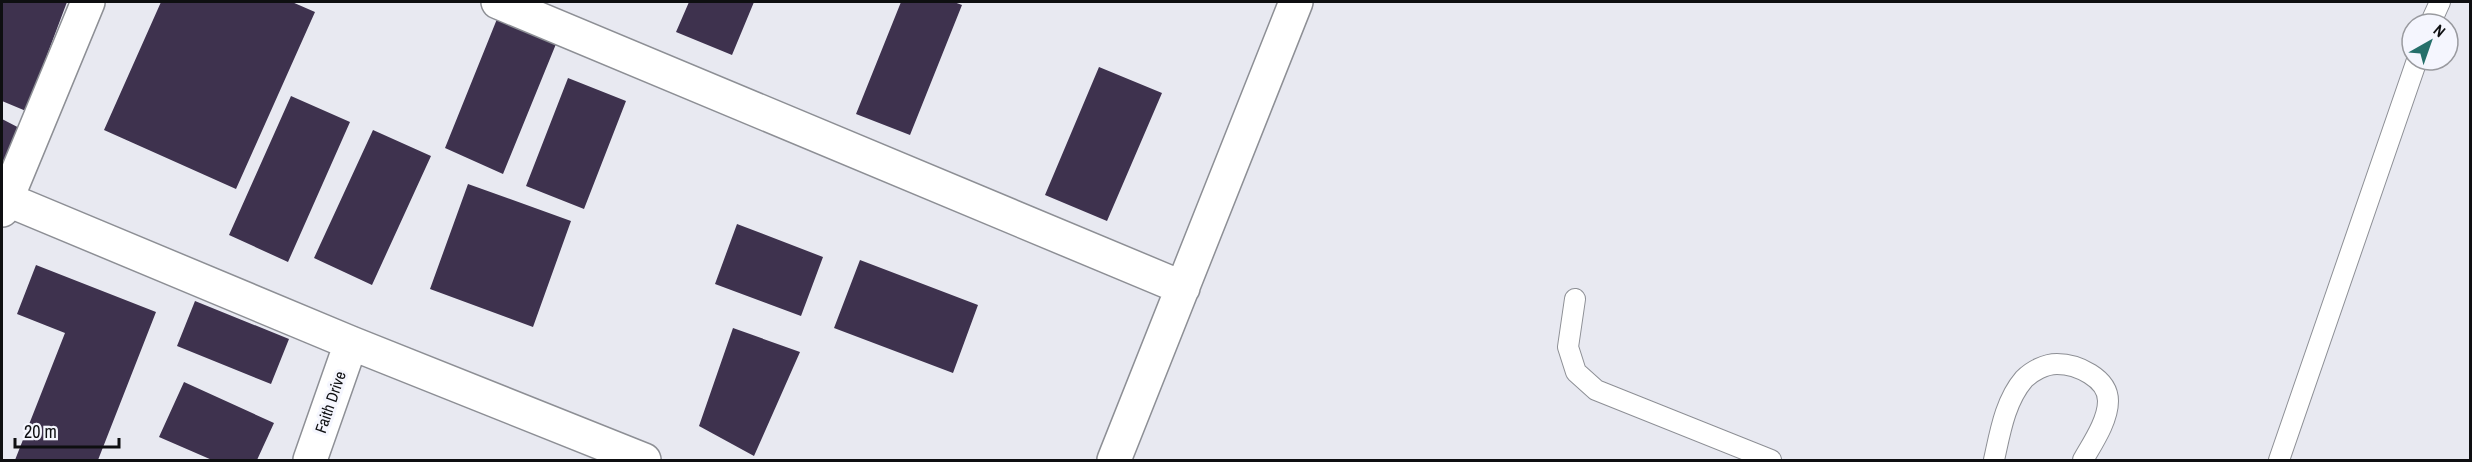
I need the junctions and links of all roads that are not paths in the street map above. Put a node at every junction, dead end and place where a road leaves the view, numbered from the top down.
1 (88, 2) edge
2 (498, 2) edge
3 (1296, 2) edge
4 (2413, 72) edge
5 (4, 204) edge
6 (1183, 288) junction
7 (1575, 299) dead end
8 (351, 343) junction
9 (310, 460) edge
10 (644, 460) edge
11 (1114, 460) edge
12 (1771, 460) edge
13 (1994, 460) edge
14 (2083, 460) edge
15 (2279, 460) edge

1 - 5 street
2 - 6 street
3 - 6 street
4 - 15 lane
5 - 8 street
6 - 11 street
7 - 12 lane
8 - 9 street, Faith Drive
8 - 10 street
13 - 14 lane

